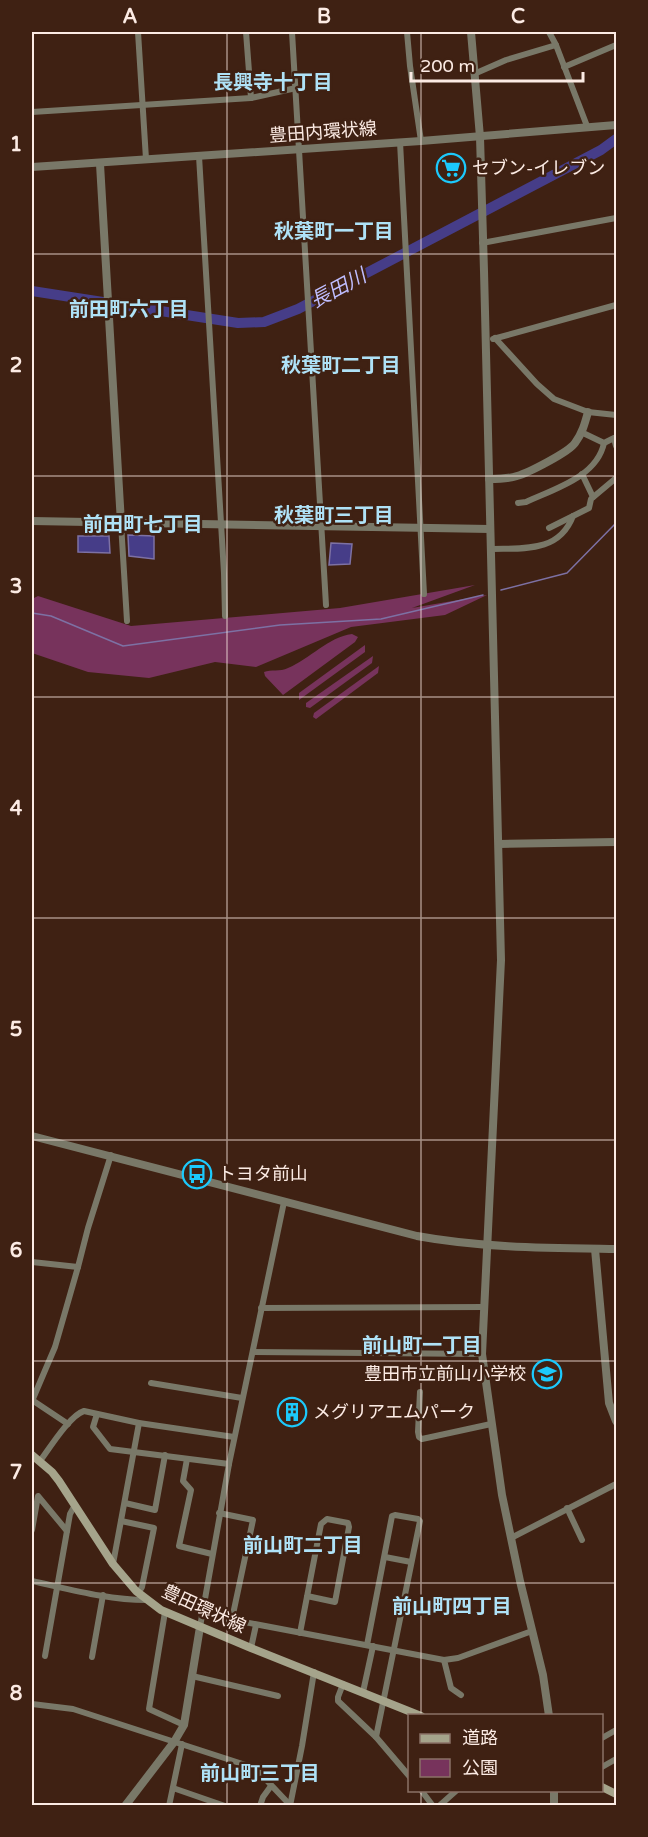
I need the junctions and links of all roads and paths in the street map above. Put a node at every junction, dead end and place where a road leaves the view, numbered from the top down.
1 (138, 32) edge
2 (246, 32) edge
3 (292, 32) edge
4 (407, 32) edge
5 (471, 32) edge
6 (549, 32) edge
7 (556, 45) junction
8 (616, 45) edge
9 (564, 67) junction
10 (474, 74) junction
11 (296, 88) junction
12 (251, 98) junction
13 (142, 106) junction
14 (32, 112) edge
15 (616, 125) edge
16 (586, 126) junction
17 (480, 137) junction
18 (421, 141) junction
19 (400, 142) junction
20 (299, 149) junction
21 (199, 156) junction
22 (146, 159) junction
23 (100, 164) junction
24 (32, 167) edge
25 (616, 218) edge
26 (482, 243) junction
27 (616, 305) edge
28 (495, 338) junction
29 (485, 340) junction
30 (588, 412) junction
31 (616, 415) edge
32 (581, 432) junction
33 (604, 442) junction
34 (616, 446) edge
35 (582, 474) junction
36 (616, 478) edge
37 (489, 479) junction
38 (593, 497) junction
39 (518, 503) dead end
40 (573, 516) junction
41 (32, 521) edge
42 (121, 523) junction
43 (221, 525) junction
44 (322, 526) junction
45 (421, 528) junction
46 (549, 528) dead end
47 (490, 530) junction
48 (491, 549) junction
49 (424, 594) dead end
50 (326, 605) dead end
51 (225, 616) dead end
52 (127, 621) dead end
53 (616, 842) edge
54 (499, 844) junction
55 (32, 1136) edge
56 (111, 1155) junction
57 (284, 1202) junction
58 (486, 1246) junction
59 (595, 1249) junction
60 (616, 1249) edge
61 (32, 1262) edge
62 (78, 1267) junction
63 (484, 1307) junction
64 (261, 1308) junction
65 (253, 1352) junction
66 (482, 1354) junction
67 (151, 1383) dead end
68 (420, 1392) dead end
69 (242, 1398) junction
70 (32, 1401) edge
71 (97, 1414) junction
72 (616, 1421) edge
73 (139, 1423) junction
74 (68, 1424) junction
75 (491, 1424) junction
76 (234, 1437) junction
77 (134, 1452) junction
78 (32, 1455) edge
79 (165, 1455) junction
80 (187, 1459) junction
81 (40, 1461) junction
82 (229, 1464) junction
83 (616, 1484) edge
84 (32, 1492) edge
85 (38, 1496) junction
86 (125, 1503) junction
87 (75, 1505) junction
88 (567, 1508) junction
89 (219, 1513) junction
90 (121, 1521) junction
91 (32, 1530) edge
92 (67, 1531) junction
93 (511, 1538) junction
94 (582, 1540) dead end
95 (212, 1554) junction
96 (385, 1557) junction
97 (411, 1562) junction
98 (113, 1564) junction
99 (32, 1581) edge
100 (58, 1586) junction
101 (138, 1593) junction
102 (104, 1595) junction
103 (307, 1596) junction
104 (146, 1600) junction
105 (165, 1612) junction
106 (202, 1614) junction
107 (232, 1619) junction
108 (256, 1624) junction
109 (200, 1627) junction
110 (532, 1631) junction
111 (300, 1633) junction
112 (370, 1646) junction
113 (251, 1648) junction
114 (393, 1650) junction
115 (45, 1656) dead end
116 (92, 1657) dead end
117 (444, 1660) junction
118 (314, 1672) junction
119 (192, 1676) junction
120 (343, 1684) junction
121 (363, 1692) junction
122 (461, 1695) dead end
123 (278, 1696) dead end
124 (383, 1701) junction
125 (32, 1704) edge
126 (416, 1714) edge
127 (549, 1714) edge
128 (184, 1725) junction
129 (376, 1737) junction
130 (178, 1743) junction
131 (408, 1775) edge
132 (272, 1786) junction
133 (173, 1788) junction
134 (422, 1792) edge
135 (457, 1792) edge
136 (290, 1805) edge
137 (125, 1806) edge
138 (169, 1806) edge
139 (225, 1806) edge
140 (260, 1806) edge
141 (434, 1806) edge
142 (439, 1806) edge

1 - 13 street
2 - 12 street
3 - 11 street
4 - 18 street
5 - 10 street
6 - 7 street
7 - 9 street
7 - 10 street
8 - 9 street
9 - 16 street
10 - 17 street
11 - 12 street
11 - 20 street
12 - 13 street
13 - 14 street
13 - 22 street
15 - 16 street, 豊田内環状線
16 - 17 street, 豊田内環状線
17 - 18 street, 豊田内環状線
17 - 26 street
18 - 19 street, 豊田内環状線
19 - 20 street, 豊田内環状線
19 - 45 street
20 - 21 street, 豊田内環状線
20 - 44 street
21 - 22 street, 豊田内環状線
21 - 43 street
22 - 23 street, 豊田内環状線
23 - 24 street, 豊田内環状線
23 - 42 street
25 - 26 street
26 - 29 street
27 - 28 street
28 - 29 street
28 - 30 street
29 - 37 street
30 - 31 street
30 - 32 street
32 - 33 street
32 - 37 street
33 - 34 street
33 - 35 street
35 - 38 street
35 - 39 street
36 - 38 street
37 - 47 street
38 - 40 street
40 - 46 street
40 - 48 street
41 - 42 street
42 - 43 street
42 - 52 street
43 - 44 street
43 - 51 street
44 - 45 street
44 - 50 street
45 - 47 street
45 - 49 street
47 - 48 street
48 - 54 street
53 - 54 street
54 - 58 street
55 - 56 street
56 - 57 street
56 - 62 street
57 - 58 street
57 - 64 street
58 - 59 street
58 - 63 street
59 - 60 street
59 - 72 street
61 - 62 street
62 - 70 street
63 - 64 street
63 - 66 street
64 - 65 street
65 - 66 street
65 - 69 street
66 - 75 street
67 - 69 street
68 - 75 street
69 - 76 street
70 - 74 street
71 - 73 street
71 - 74 street
71 - 77 street
73 - 76 street
73 - 77 street
74 - 81 street
75 - 93 street
76 - 82 street
77 - 79 street
77 - 86 street
78 - 81 main road, 豊田環状線
79 - 80 street
79 - 86 street
80 - 82 street
80 - 95 street
81 - 87 main road, 豊田環状線
82 - 89 street
83 - 88 street
84 - 85 street
85 - 91 street
85 - 92 street
86 - 90 street
87 - 92 street
87 - 98 main road, 豊田環状線
88 - 93 street
88 - 94 street
89 - 95 street
89 - 107 street
90 - 98 street
90 - 101 street
92 - 100 street
93 - 110 street
95 - 106 street
96 - 97 street
96 - 97 street
96 - 112 street
97 - 114 street
98 - 101 main road, 豊田環状線
99 - 100 street
100 - 102 street
100 - 115 street
101 - 104 main road, 豊田環状線
102 - 104 street
102 - 116 street
103 - 103 street
103 - 111 street
104 - 105 main road, 豊田環状線
105 - 109 main road, 豊田環状線
105 - 128 street
106 - 107 street
106 - 109 street
107 - 108 street
108 - 111 street
108 - 113 street
109 - 113 main road, 豊田環状線
109 - 119 street
110 - 117 street
110 - 127 street
111 - 112 street
112 - 114 street
112 - 121 street
113 - 118 main road, 豊田環状線
114 - 117 street
114 - 124 street
117 - 122 street
118 - 120 main road, 豊田環状線
118 - 136 street
119 - 123 street
119 - 128 street
120 - 121 main road, 豊田環状線
120 - 129 street
121 - 124 main road, 豊田環状線
124 - 126 main road, 豊田環状線
124 - 129 street
125 - 130 street
128 - 130 street
129 - 131 street
130 - 132 street
130 - 133 street
130 - 137 street
132 - 136 street
132 - 140 street
133 - 138 street
133 - 139 street
134 - 141 street
135 - 142 street

